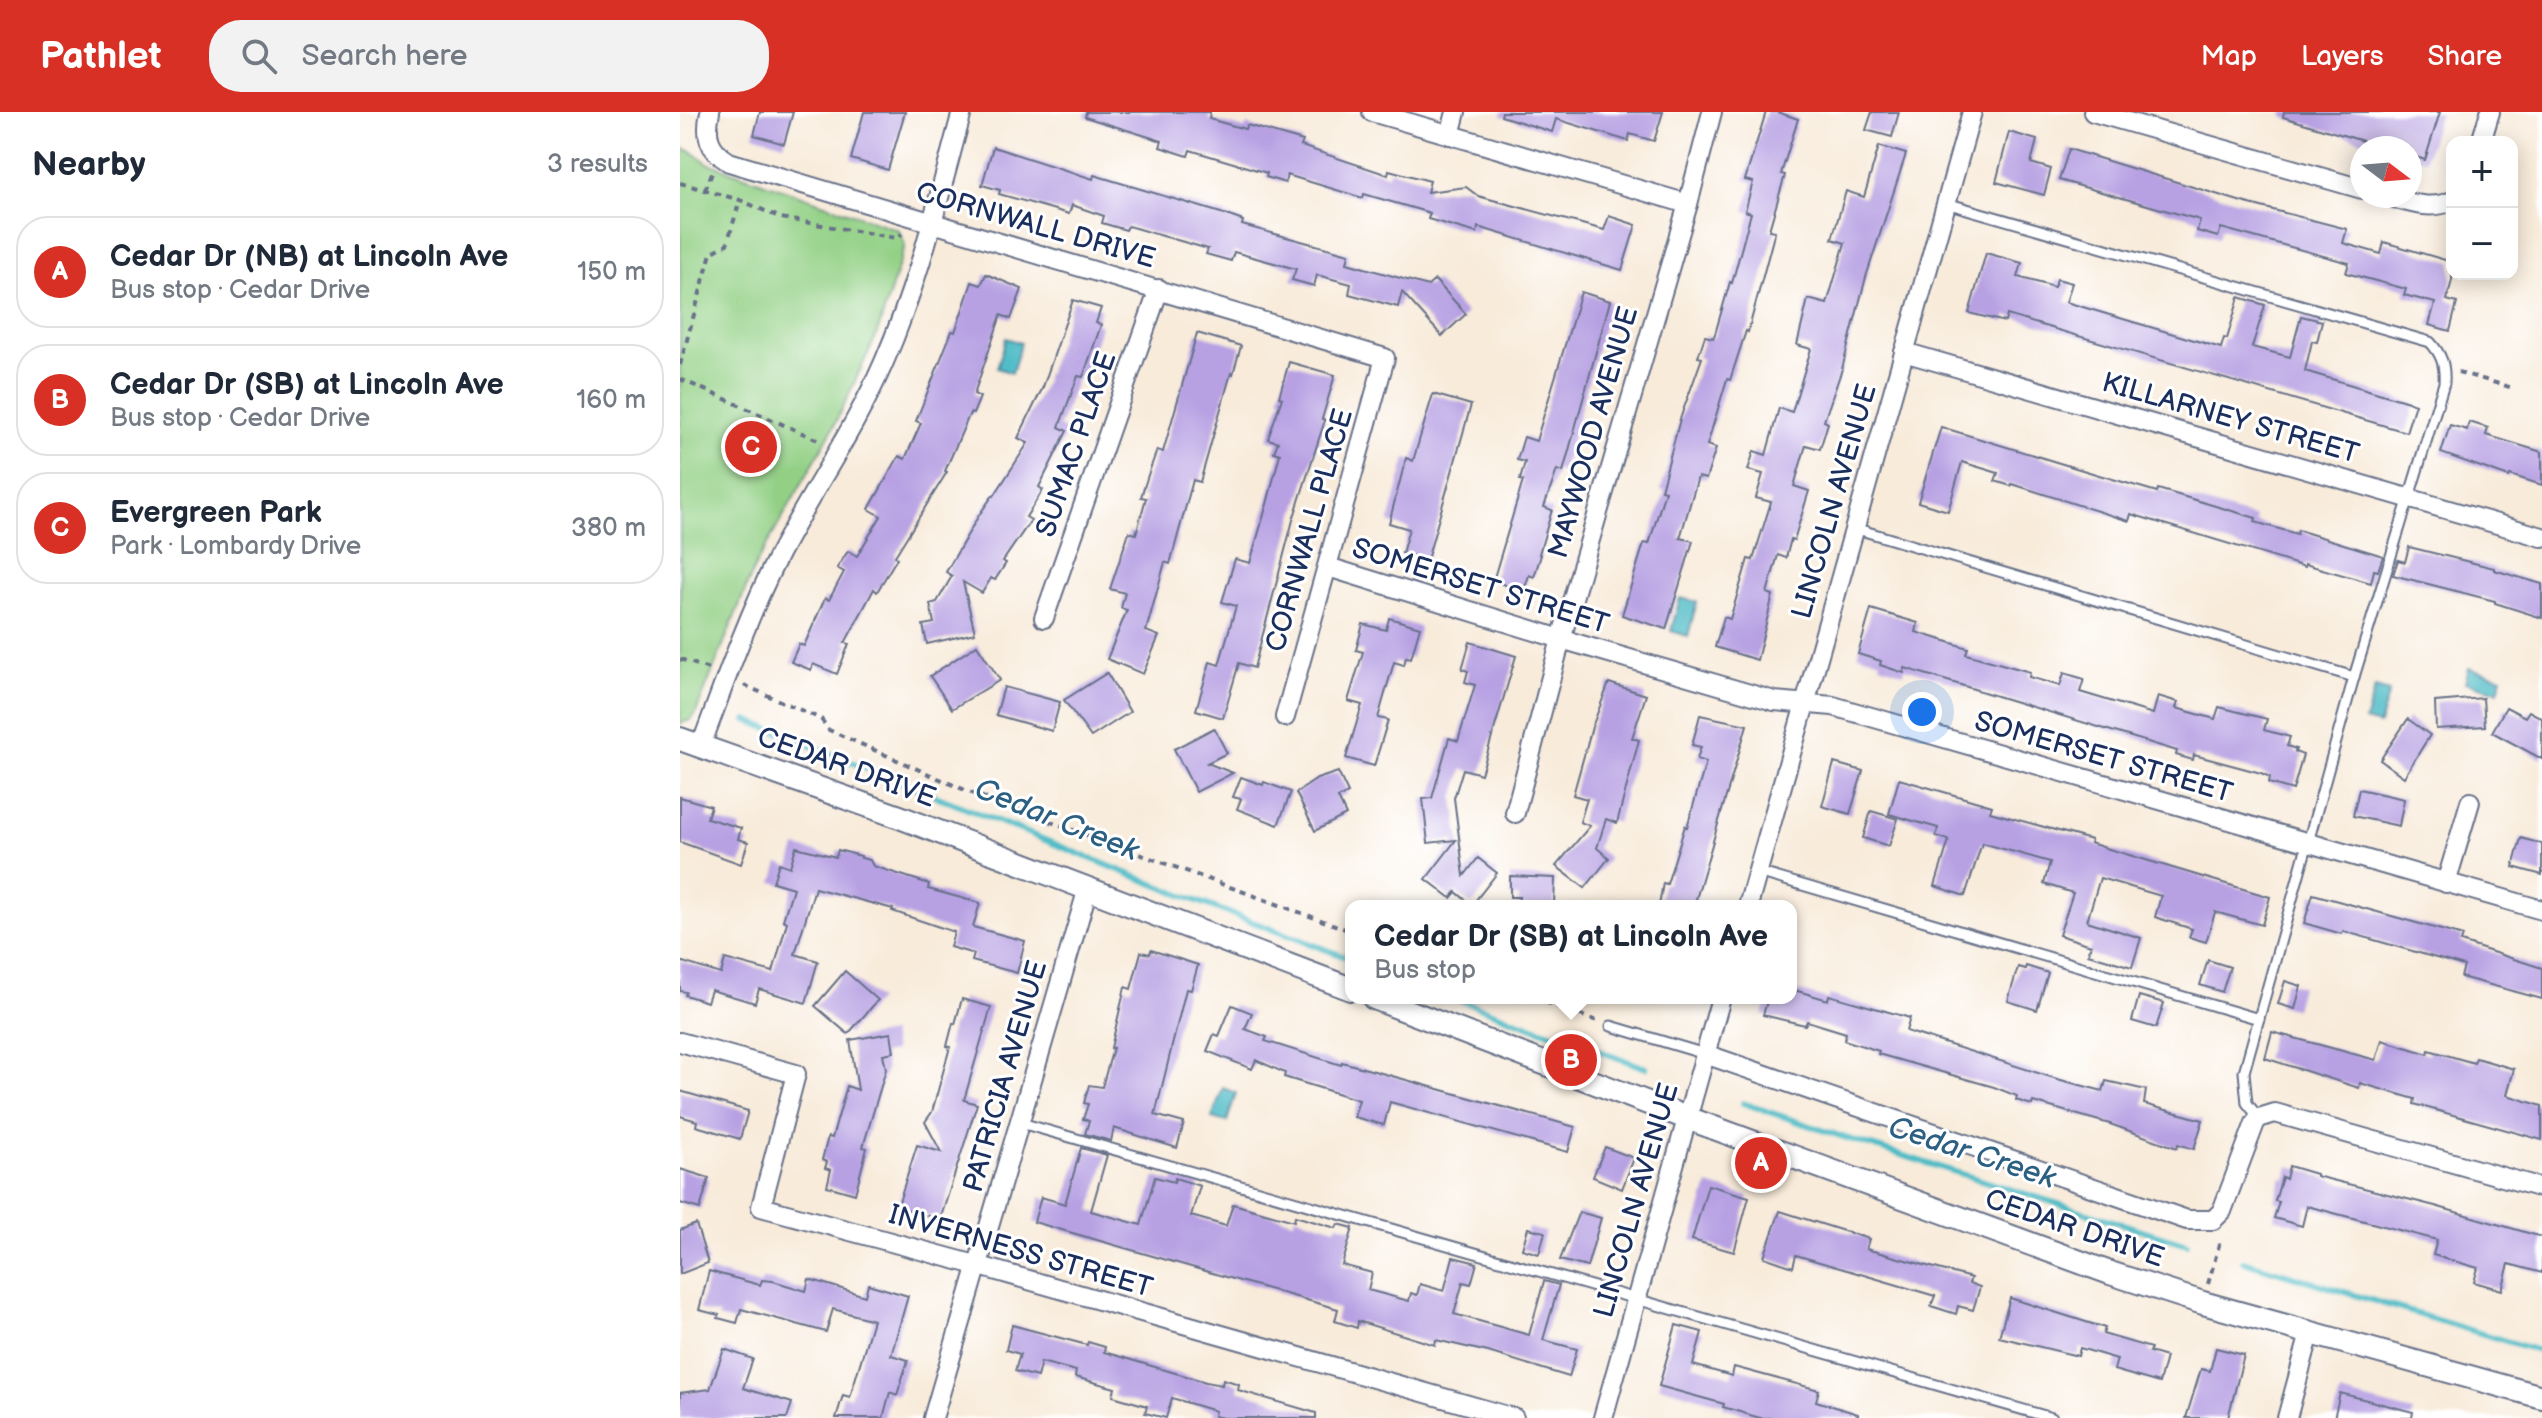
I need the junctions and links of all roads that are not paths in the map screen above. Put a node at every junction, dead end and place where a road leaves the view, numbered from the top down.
1 (710, 112) edge
2 (962, 112) edge
3 (1372, 112) edge
4 (1456, 112) edge
5 (1712, 112) edge
6 (1972, 112) edge
7 (2093, 112) edge
8 (2490, 112) edge
9 (1450, 135) junction
10 (2483, 136) edge
11 (2350, 186) edge
12 (1946, 203) junction
13 (2446, 203) edge
14 (1688, 204) junction
15 (2422, 206) edge
16 (931, 222) junction
17 (1159, 289) junction
18 (1904, 352) junction
19 (1385, 358) joint
20 (2410, 498) junction
21 (1854, 528) junction
22 (2542, 537) edge
23 (1328, 567) junction
24 (1044, 618) dead end
25 (1561, 639) junction
26 (2354, 677) junction
27 (1804, 703) junction
28 (1285, 717) dead end
29 (690, 742) edge
30 (2470, 802) dead end
31 (1515, 813) dead end
32 (2309, 844) junction
33 (1758, 872) junction
34 (2446, 883) junction
35 (1088, 888) junction
36 (1750, 900) edge
37 (2542, 910) edge
38 (1345, 987) edge
39 (1390, 1004) edge
40 (1719, 1004) edge
41 (2259, 1019) junction
42 (1611, 1026) road end
43 (680, 1042) edge
44 (1705, 1054) junction
45 (1687, 1118) junction
46 (2259, 1118) junction
47 (1021, 1123) junction
48 (2542, 1188) edge
49 (976, 1265) junction
50 (1636, 1297) junction
51 (2310, 1333) junction
52 (2542, 1397) edge
53 (939, 1417) edge
54 (1514, 1418) edge
55 (1603, 1418) edge
56 (2052, 1418) edge
57 (2287, 1418) edge

1 - 16 street, CORNWALL DRIVE
2 - 16 street
3 - 9 street
4 - 9 street
5 - 14 street, MAYWOOD AVENUE
6 - 12 street, LINCOLN AVENUE
7 - 11 street
8 - 10 street
9 - 14 street
12 - 18 street, LINCOLN AVENUE
12 - 20 lane
13 - 15 street
14 - 25 street, MAYWOOD AVENUE
16 - 17 street, CORNWALL DRIVE
16 - 29 street
17 - 19 street, CORNWALL DRIVE
17 - 24 street, SUMAC PLACE
18 - 20 street, KILLARNEY STREET
18 - 21 street, LINCOLN AVENUE
19 - 23 street, CORNWALL PLACE
20 - 22 street, KILLARNEY STREET
20 - 26 lane
21 - 26 lane
21 - 27 street, LINCOLN AVENUE
23 - 25 street, SOMERSET STREET
23 - 28 street, CORNWALL PLACE
25 - 27 street, SOMERSET STREET
25 - 31 street, MAYWOOD AVENUE
26 - 32 lane
27 - 32 street, SOMERSET STREET
27 - 33 street, LINCOLN AVENUE
29 - 35 street, CEDAR DRIVE
30 - 34 street
32 - 34 street, SOMERSET STREET
32 - 41 lane
33 - 36 street, LINCOLN AVENUE
33 - 41 lane
34 - 37 street, SOMERSET STREET
35 - 38 street, CEDAR DRIVE
35 - 47 street, PATRICIA AVENUE
39 - 45 street, CEDAR DRIVE
40 - 44 street, LINCOLN AVENUE
41 - 46 lane
42 - 44 lane
43 - 49 street, INVERNESS STREET
44 - 45 street, LINCOLN AVENUE
44 - 46 street, CEDAR DRIVE
45 - 50 street, LINCOLN AVENUE
45 - 51 street, CEDAR DRIVE
46 - 48 street
47 - 49 street, PATRICIA AVENUE
47 - 50 lane
49 - 53 street, PATRICIA AVENUE
49 - 54 street, INVERNESS STREET
50 - 55 street, LINCOLN AVENUE
50 - 56 lane
51 - 52 street, CEDAR DRIVE
51 - 57 street

